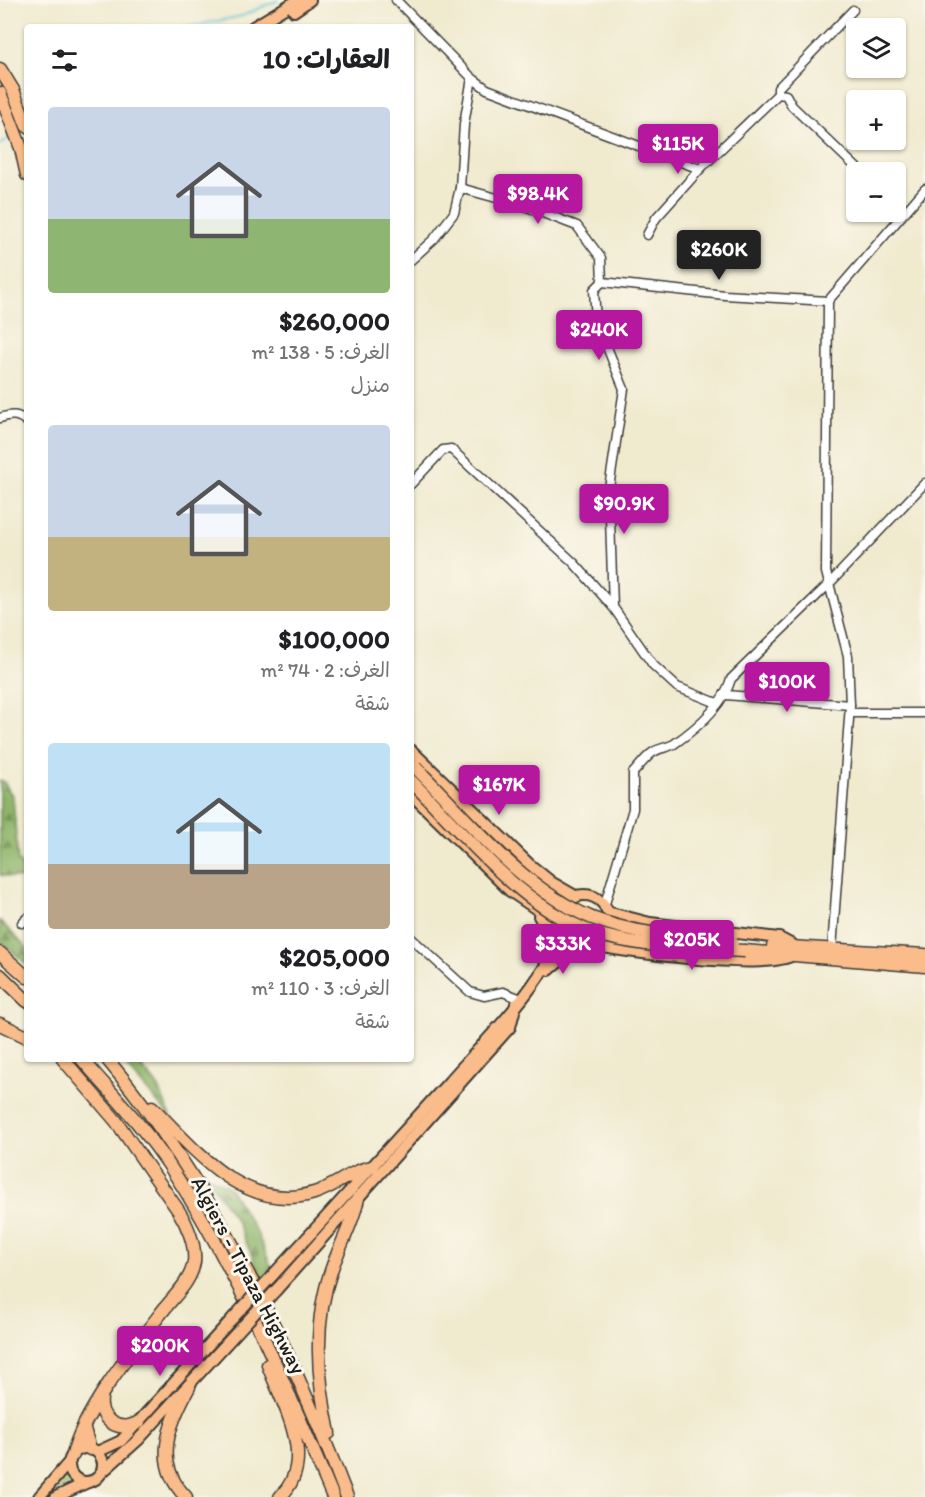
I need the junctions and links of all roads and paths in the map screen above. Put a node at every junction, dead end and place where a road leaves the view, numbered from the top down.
1 (298, 0) edge
2 (310, 0) edge
3 (396, 0) edge
4 (853, 9) dead end
5 (258, 24) edge
6 (273, 24) edge
7 (0, 69) edge
8 (472, 78) junction
9 (780, 92) junction
10 (0, 93) edge
11 (21, 121) edge
12 (24, 151) edge
13 (851, 162) edge
14 (700, 169) junction
15 (460, 188) junction
16 (925, 189) edge
17 (906, 204) edge
18 (889, 222) edge
19 (647, 235) dead end
20 (414, 257) edge
21 (603, 282) junction
22 (828, 302) junction
23 (0, 418) edge
24 (24, 419) edge
25 (414, 481) edge
26 (925, 483) edge
27 (829, 584) junction
28 (613, 607) junction
29 (726, 695) junction
30 (717, 703) junction
31 (850, 709) junction
32 (925, 713) edge
33 (414, 753) edge
34 (414, 766) edge
35 (414, 784) edge
36 (414, 797) edge
37 (577, 897) junction
38 (530, 907) junction
39 (605, 909) junction
40 (560, 928) junction
41 (414, 941) edge
42 (584, 944) junction
43 (745, 948) junction
44 (832, 949) junction
45 (794, 952) junction
46 (0, 953) edge
47 (925, 955) edge
48 (545, 966) junction
49 (925, 966) edge
50 (24, 974) edge
51 (0, 975) edge
52 (535, 982) junction
53 (24, 997) edge
54 (518, 1001) junction
55 (0, 1017) edge
56 (0, 1024) edge
57 (24, 1026) edge
58 (24, 1035) edge
59 (58, 1062) edge
60 (66, 1062) edge
61 (84, 1062) edge
62 (109, 1062) edge
63 (119, 1074) junction
64 (372, 1167) junction
65 (358, 1198) junction
66 (168, 1305) junction
67 (255, 1321) junction
68 (189, 1387) junction
69 (101, 1396) junction
70 (139, 1422) junction
71 (84, 1429) junction
72 (93, 1450) junction
73 (71, 1458) junction
74 (101, 1473) junction
75 (88, 1482) junction
76 (39, 1497) edge
77 (56, 1497) edge
78 (186, 1497) edge
79 (280, 1497) edge
80 (333, 1497) edge
81 (348, 1497) edge

1 - 5 main road
2 - 6 main road
3 - 8 street
4 - 9 street
7 - 11 highway
8 - 14 street
8 - 15 street
9 - 13 street
9 - 14 street
10 - 11 highway
11 - 12 highway
14 - 19 street
15 - 20 street
15 - 21 street
16 - 17 street
18 - 22 street
21 - 22 street
21 - 28 street
22 - 27 street
23 - 24 street
25 - 28 street
26 - 27 street
27 - 29 street
27 - 31 street
28 - 30 street
29 - 30 street
29 - 31 street
30 - 39 street
31 - 32 street
31 - 44 street
33 - 37 main road
34 - 43 highway, bridge
35 - 43 highway, bridge
36 - 38 main road
37 - 39 main road
37 - 40 main road
38 - 40 main road
38 - 48 main road
39 - 42 main road
39 - 45 main road
40 - 42 main road
40 - 48 main road
41 - 54 street
42 - 45 main road
42 - 52 main road
43 - 45 highway
44 - 45 highway
44 - 47 highway
45 - 49 highway
46 - 50 highway
48 - 52 main road
51 - 53 highway
52 - 54 main road
54 - 64 main road
54 - 65 main road
55 - 57 highway
56 - 58 highway
59 - 66 highway
60 - 66 highway
61 - 67 highway, Algiers - Tipaza Highway
62 - 63 highway, Algiers - Tipaza Highway
63 - 64 highway
63 - 81 highway, Algiers - Tipaza Highway
64 - 70 main road, bridge
65 - 68 main road, bridge
65 - 81 highway
66 - 69 highway
67 - 79 highway
67 - 80 highway, Algiers - Tipaza Highway
68 - 74 main road
68 - 78 highway
69 - 70 highway
69 - 71 highway
70 - 72 main road
71 - 72 highway
71 - 73 highway
72 - 73 main road
72 - 74 main road
73 - 75 main road
73 - 76 main road
74 - 75 main road
75 - 77 main road

